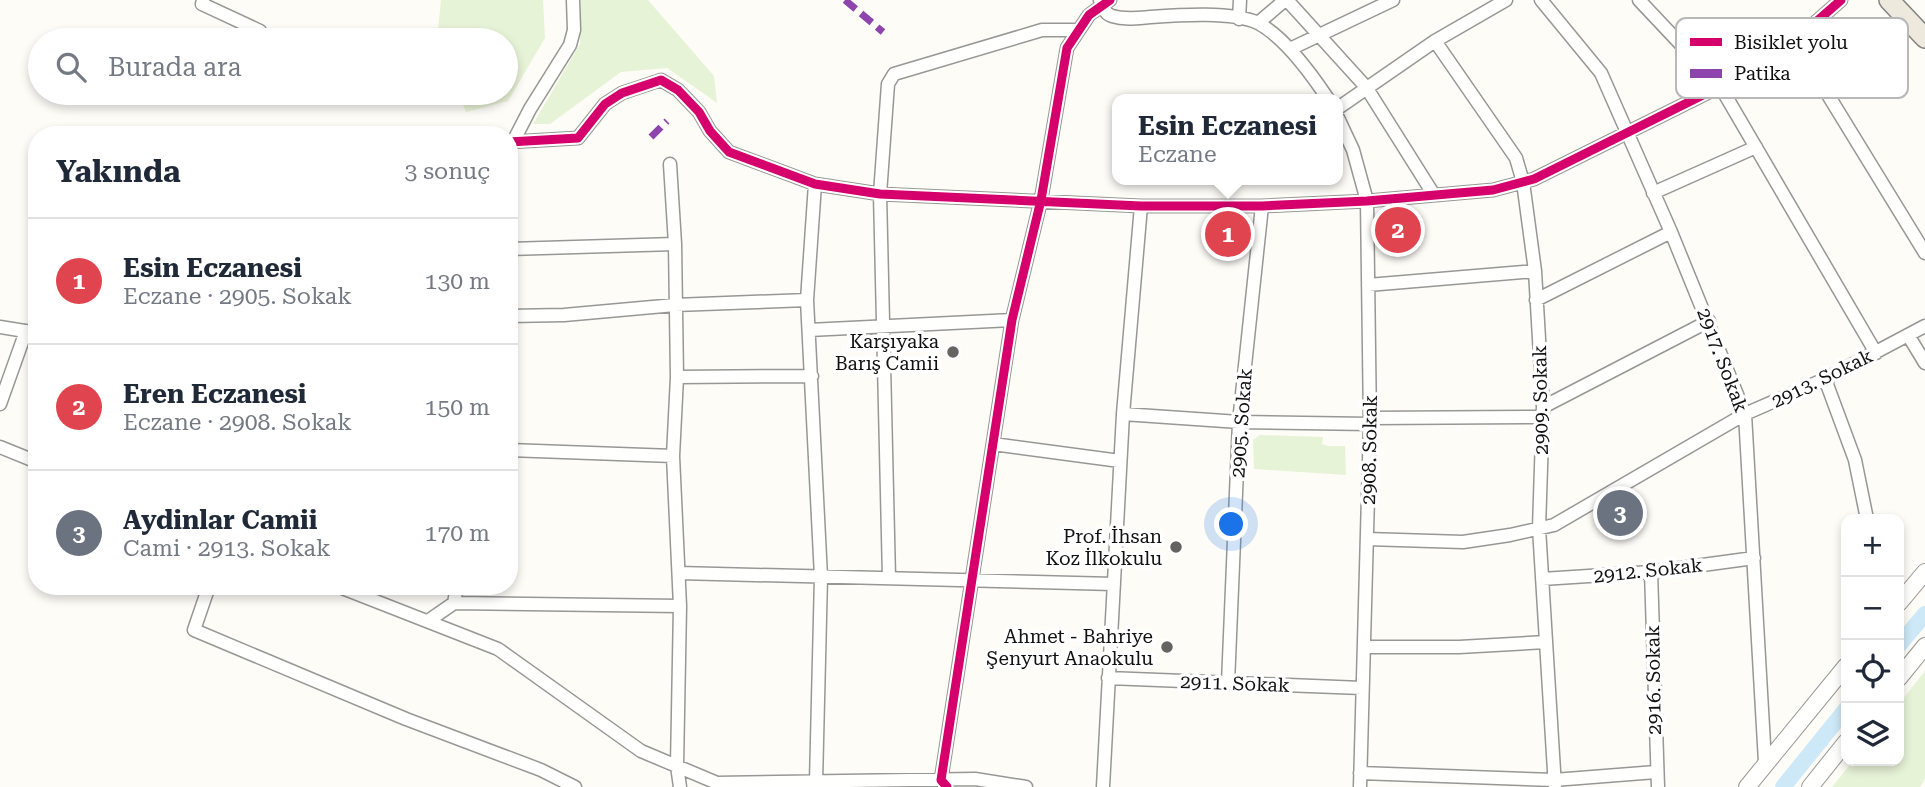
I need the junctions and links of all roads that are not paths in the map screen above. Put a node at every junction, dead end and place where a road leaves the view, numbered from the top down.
1 (203, 0) edge
2 (573, 0) edge
3 (1240, 0) edge
4 (1286, 0) edge
5 (1394, 0) edge
6 (1506, 0) edge
7 (1541, 0) edge
8 (1639, 0) edge
9 (1841, 0) edge
10 (1889, 0) edge
11 (1104, 2) edge
12 (1821, 18) edge
13 (1906, 18) edge
14 (1239, 19) junction
15 (1908, 20) edge
16 (1258, 23) junction
17 (254, 28) edge
18 (1077, 30) junction
19 (1319, 35) junction
20 (1925, 38) edge
21 (1676, 39) edge
22 (1434, 41) junction
23 (1290, 49) junction
24 (1366, 87) junction
25 (1325, 94) edge
26 (1697, 98) edge
27 (1727, 98) edge
28 (1830, 98) edge
29 (1343, 104) edge
30 (1343, 129) edge
31 (518, 130) edge
32 (1628, 134) junction
33 (518, 142) edge
34 (1755, 147) junction
35 (670, 164) dead end
36 (1523, 182) junction
37 (815, 184) junction
38 (1653, 193) junction
39 (880, 194) junction
40 (1434, 195) junction
41 (1041, 200) junction
42 (1367, 201) junction
43 (1141, 206) junction
44 (1262, 206) junction
45 (1671, 232) junction
46 (675, 244) junction
47 (518, 249) edge
48 (1925, 253) edge
49 (1535, 271) junction
50 (1368, 285) junction
51 (807, 300) junction
52 (1536, 300) junction
53 (675, 305) junction
54 (518, 316) edge
55 (1012, 320) junction
56 (1709, 321) junction
57 (884, 325) junction
58 (1925, 326) edge
59 (0, 327) edge
60 (809, 330) junction
61 (28, 331) edge
62 (1908, 335) junction
63 (28, 341) edge
64 (1876, 353) junction
65 (1925, 363) edge
66 (812, 376) junction
67 (677, 377) junction
68 (1825, 379) junction
69 (0, 404) edge
70 (1543, 412) junction
71 (1123, 414) junction
72 (1745, 414) junction
73 (1370, 421) junction
74 (1239, 422) junction
75 (993, 444) junction
76 (0, 447) edge
77 (518, 450) edge
78 (673, 456) junction
79 (28, 458) edge
80 (1120, 461) junction
81 (1866, 514) edge
82 (1539, 528) junction
83 (1367, 539) junction
84 (1754, 558) junction
85 (1651, 572) junction
86 (1925, 572) edge
87 (679, 573) junction
88 (821, 577) junction
89 (889, 578) junction
90 (1542, 579) junction
91 (972, 580) junction
92 (1114, 584) junction
93 (206, 595) edge
94 (360, 595) edge
95 (455, 595) edge
96 (1904, 597) edge
97 (454, 603) junction
98 (680, 606) junction
99 (428, 621) junction
100 (1546, 642) junction
101 (1925, 646) edge
102 (1364, 647) junction
103 (1841, 672) edge
104 (1904, 672) edge
105 (1108, 678) junction
106 (1228, 683) junction
107 (1362, 688) junction
108 (1841, 748) edge
109 (1765, 762) junction
110 (677, 766) junction
111 (1656, 772) junction
112 (1360, 773) junction
113 (816, 782) junction
114 (944, 783) edge
115 (786, 784) edge
116 (1554, 784) edge
117 (575, 787) edge
118 (680, 787) edge
119 (1026, 787) edge
120 (1103, 787) edge
121 (1360, 787) edge
122 (1658, 787) edge
123 (1747, 787) edge
124 (1810, 787) edge

1 - 17 street
2 - 31 street
3 - 14 street
4 - 16 street
4 - 19 street
5 - 19 street
6 - 22 street
7 - 32 street, 2917. Sokak
8 - 21 street
9 - 12 street
10 - 13 main road
11 - 14 street
11 - 18 street
14 - 16 street
15 - 20 main road
16 - 23 street
18 - 39 street
18 - 41 street
19 - 23 street
19 - 24 street
22 - 24 street
22 - 36 street, 2909. Sokak
23 - 25 street
24 - 29 street
24 - 40 street
26 - 32 street
27 - 34 street
28 - 48 street
30 - 42 street, 2908. Sokak
32 - 36 street
32 - 38 street, 2917. Sokak
33 - 37 street
34 - 38 street
34 - 64 street
35 - 46 street
36 - 40 street
36 - 49 street, 2909. Sokak
37 - 39 street
37 - 51 street
38 - 45 street, 2917. Sokak
39 - 41 street
39 - 57 street
40 - 42 street
41 - 43 street
41 - 55 street
42 - 44 street
42 - 50 street, 2908. Sokak
43 - 44 street
43 - 71 street
44 - 74 street, 2905. Sokak
45 - 52 street
45 - 56 street, 2917. Sokak
46 - 47 street
46 - 53 street
49 - 50 street
49 - 52 street, 2909. Sokak
50 - 73 street, 2908. Sokak
51 - 53 street
51 - 60 street
52 - 70 street, 2909. Sokak
53 - 54 street
53 - 67 street
55 - 57 street
55 - 75 street
56 - 70 street
56 - 72 street, 2917. Sokak
57 - 60 street
57 - 89 street
58 - 62 street, 2913. Sokak
59 - 61 street
60 - 66 street
62 - 64 street, 2913. Sokak
62 - 65 street
63 - 69 street
64 - 68 street, 2913. Sokak
66 - 67 street
66 - 88 street
67 - 78 street
68 - 72 street, 2913. Sokak
68 - 81 street
70 - 73 street
70 - 82 street, 2909. Sokak
71 - 74 street
71 - 80 street
72 - 82 street, 2913. Sokak
72 - 84 street, 2917. Sokak
73 - 74 street
73 - 83 street, 2908. Sokak
74 - 106 street, 2905. Sokak
75 - 80 street
75 - 91 street
76 - 79 street
77 - 78 street
78 - 87 street
80 - 92 street
82 - 83 street, 2913. Sokak
82 - 90 street, 2909. Sokak
83 - 102 street, 2908. Sokak
84 - 85 street, 2912. Sokak
84 - 109 street, 2917. Sokak
85 - 90 street, 2912. Sokak
85 - 111 street, 2916. Sokak
86 - 96 street
87 - 88 street
87 - 98 street
88 - 89 street
88 - 113 street
89 - 91 street
90 - 100 street, 2909. Sokak
91 - 92 street
91 - 114 street
92 - 105 street
93 - 117 street
94 - 99 street
95 - 97 street
97 - 98 street
97 - 99 street
98 - 110 street
99 - 110 street
100 - 102 street
100 - 116 street, 2909. Sokak
101 - 104 street
102 - 107 street, 2908. Sokak
103 - 109 street
105 - 106 street, 2911. Sokak
105 - 120 street
106 - 107 street, 2911. Sokak
107 - 112 street, 2908. Sokak
108 - 124 street
109 - 123 street
110 - 115 street
110 - 118 street
111 - 116 street
111 - 122 street, 2916. Sokak
112 - 116 street
112 - 121 street, 2908. Sokak
113 - 114 street
113 - 115 street
114 - 119 street

